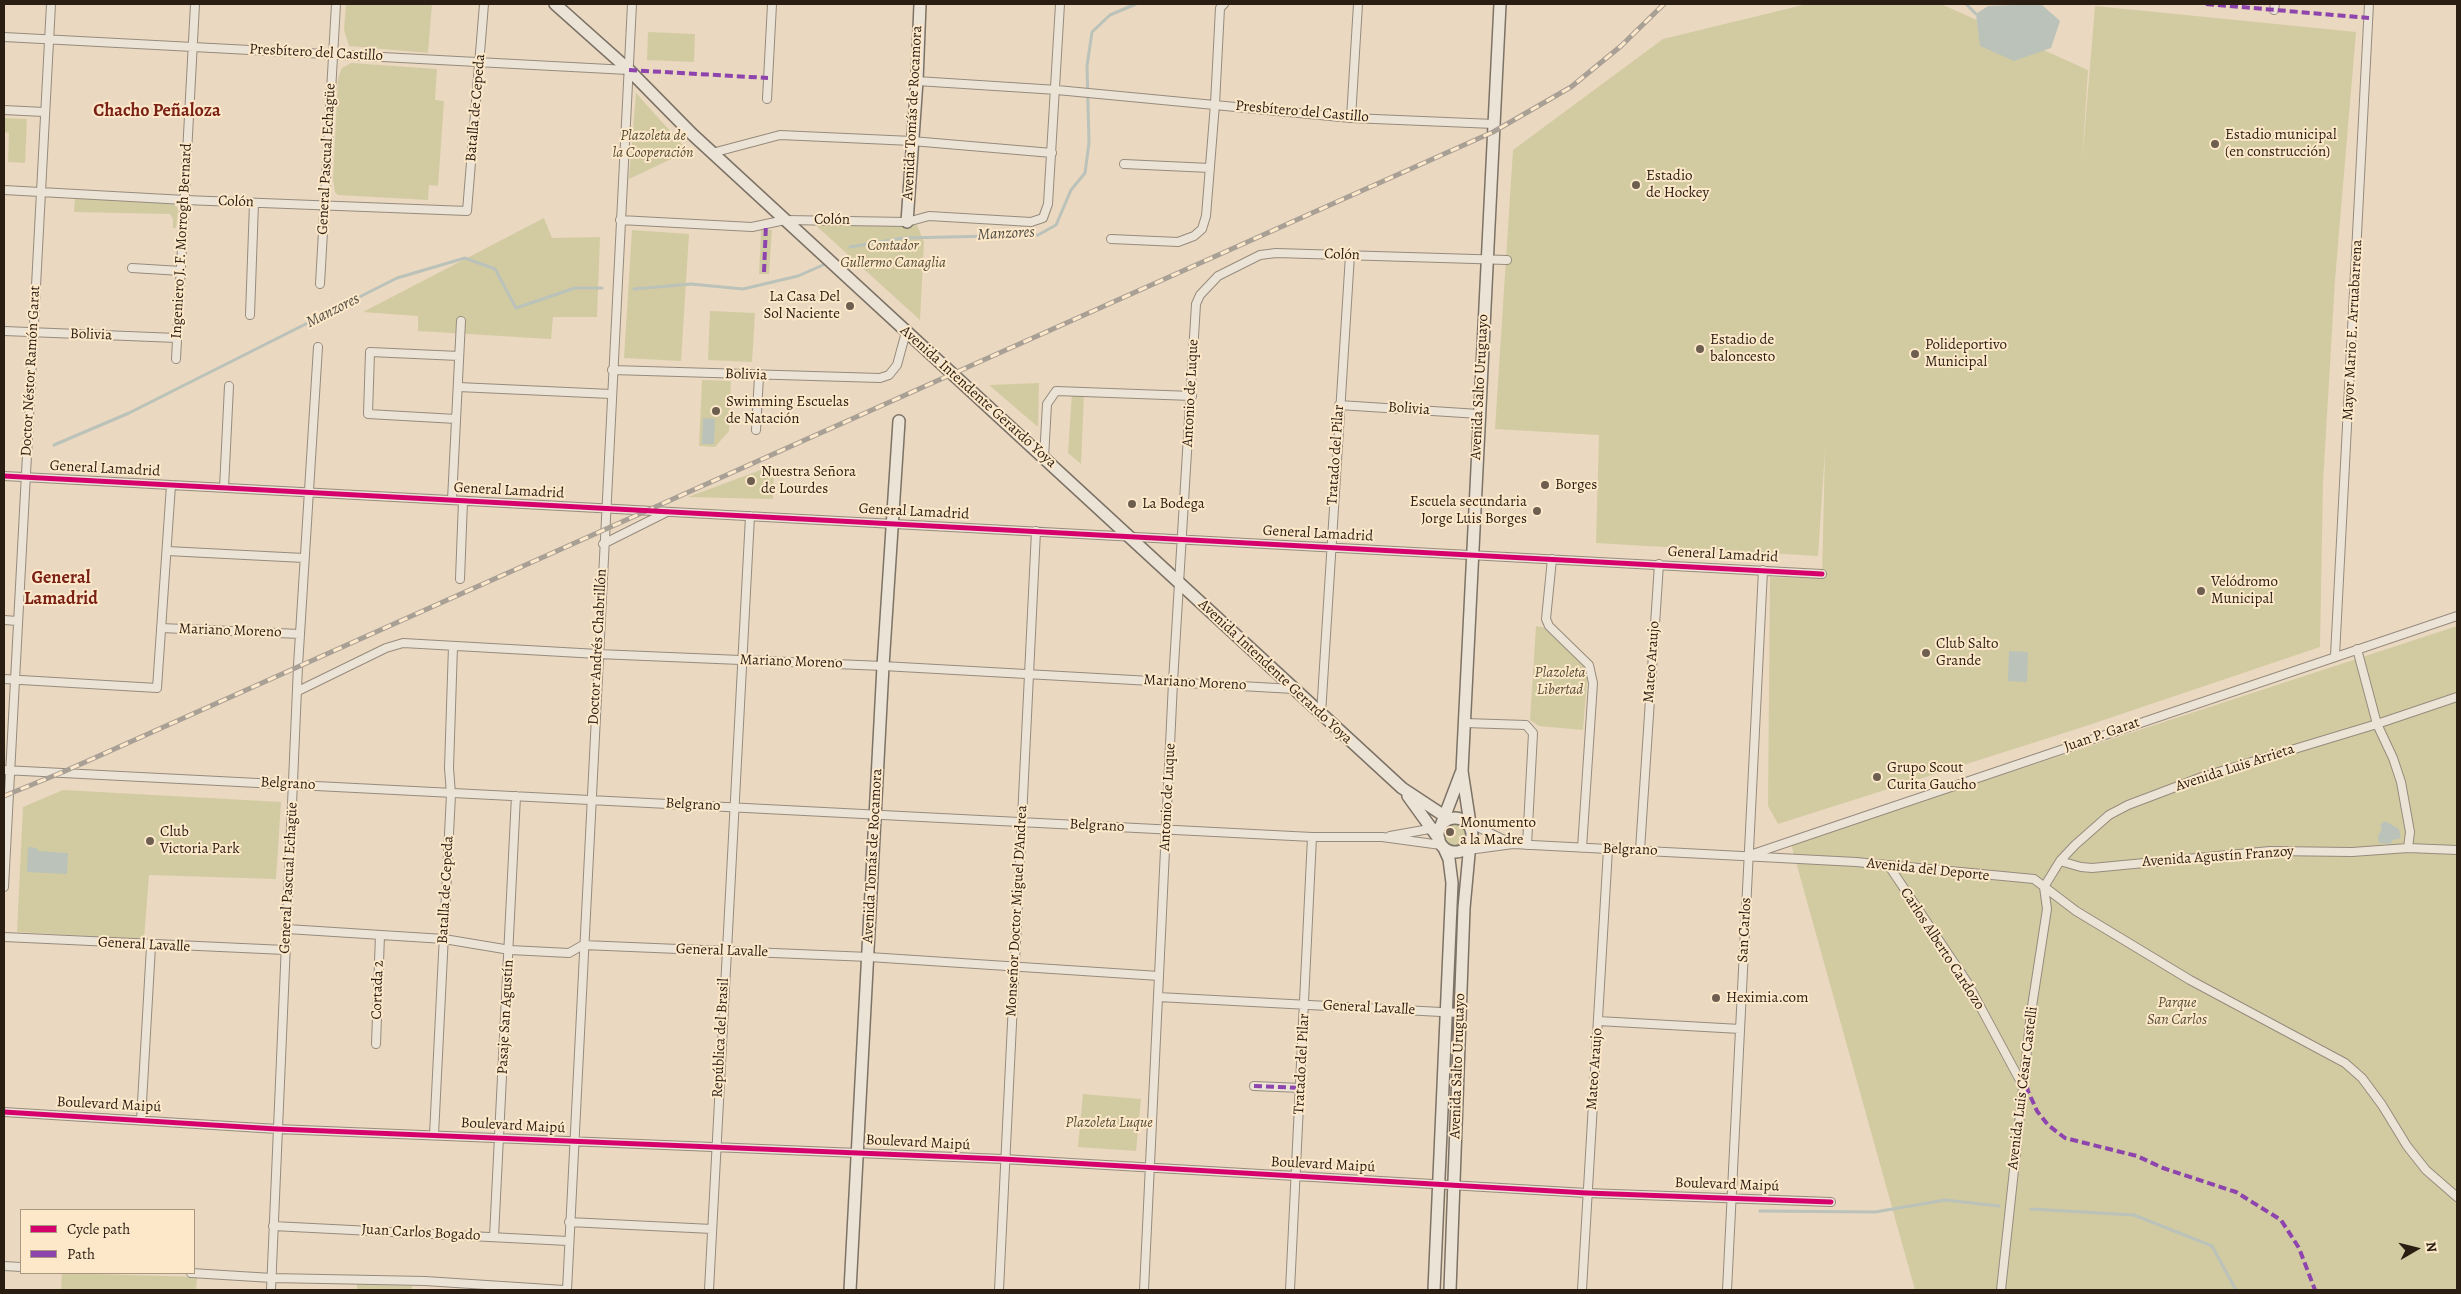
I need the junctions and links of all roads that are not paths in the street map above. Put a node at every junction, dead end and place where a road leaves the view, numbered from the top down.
1 (51, 4) edge
2 (195, 4) edge
3 (336, 4) edge
4 (484, 4) edge
5 (555, 4) edge
6 (632, 4) edge
7 (772, 4) edge
8 (920, 4) edge
9 (1060, 4) edge
10 (1358, 4) edge
11 (1500, 4) edge
12 (2370, 4) edge
13 (1222, 6) edge
14 (4, 37) edge
15 (49, 39) junction
16 (193, 46) junction
17 (333, 54) junction
18 (480, 62) junction
19 (629, 70) junction
20 (917, 81) junction
21 (1057, 90) junction
22 (767, 99) dead end
23 (1215, 104) junction
24 (4, 110) edge
25 (44, 112) junction
26 (1351, 118) junction
27 (1494, 124) junction
28 (912, 141) junction
29 (712, 153) junction
30 (1052, 153) junction
31 (1124, 164) dead end
32 (1210, 168) junction
33 (4, 190) edge
34 (40, 192) junction
35 (185, 200) junction
36 (254, 203) junction
37 (324, 206) junction
38 (468, 211) joint
39 (620, 220) junction
40 (785, 220) junction
41 (907, 222) junction
42 (1111, 239) dead end
43 (1350, 255) junction
44 (1487, 259) junction
45 (1507, 260) dead end
46 (132, 268) dead end
47 (181, 271) junction
48 (320, 284) dead end
49 (1196, 304) joint
50 (250, 315) dead end
51 (461, 321) dead end
52 (4, 331) edge
53 (906, 332) junction
54 (33, 333) junction
55 (177, 338) junction
56 (318, 347) dead end
57 (459, 356) junction
58 (176, 359) dead end
59 (612, 370) junction
60 (759, 376) junction
61 (229, 386) dead end
62 (458, 387) junction
63 (611, 394) junction
64 (1192, 396) junction
65 (1339, 405) junction
66 (1479, 414) junction
67 (456, 419) junction
68 (899, 421) dead end
69 (756, 430) dead end
70 (1044, 458) junction
71 (4, 476) edge
72 (25, 478) junction
73 (171, 485) junction
74 (224, 488) junction
75 (309, 493) junction
76 (452, 500) junction
77 (463, 501) junction
78 (605, 508) junction
79 (668, 512) junction
80 (750, 516) junction
81 (892, 524) junction
82 (1036, 531) junction
83 (1128, 535) junction
84 (1182, 539) junction
85 (604, 544) junction
86 (1330, 547) junction
87 (167, 551) junction
88 (1471, 555) junction
89 (304, 558) junction
90 (1552, 558) junction
91 (1659, 564) junction
92 (1763, 570) junction
93 (1822, 574) dead end
94 (460, 579) dead end
95 (1180, 583) junction
96 (2457, 616) edge
97 (4, 620) edge
98 (18, 621) junction
99 (161, 628) junction
100 (300, 634) junction
101 (453, 646) junction
102 (2357, 649) junction
103 (598, 654) junction
104 (2336, 656) junction
105 (742, 660) junction
106 (883, 666) junction
107 (1029, 674) junction
108 (4, 679) edge
109 (14, 680) junction
110 (1173, 682) junction
111 (1294, 689) junction
112 (298, 691) junction
113 (2457, 697) edge
114 (1321, 714) junction
115 (1465, 723) junction
116 (2377, 724) junction
117 (7, 770) edge
118 (1462, 771) junction
119 (293, 785) junction
120 (1402, 788) junction
121 (451, 794) junction
122 (516, 796) junction
123 (590, 800) junction
124 (733, 807) junction
125 (875, 815) junction
126 (1021, 822) junction
127 (1469, 825) junction
128 (1167, 829) junction
129 (1441, 831) junction
130 (1312, 837) junction
131 (1382, 837) junction
132 (1513, 844) junction
133 (1527, 845) junction
134 (1467, 848) junction
135 (1582, 848) junction
136 (2408, 848) junction
137 (1608, 849) junction
138 (1640, 850) junction
139 (2457, 850) edge
140 (1748, 855) junction
141 (1809, 860) joint
142 (2060, 861) junction
143 (1889, 866) junction
144 (4, 887) edge
145 (2044, 887) junction
146 (287, 929) junction
147 (380, 935) junction
148 (4, 937) edge
149 (444, 939) junction
150 (583, 945) junction
151 (151, 946) junction
152 (285, 950) junction
153 (510, 950) junction
154 (726, 952) junction
155 (869, 957) junction
156 (1014, 966) junction
157 (1159, 976) junction
158 (1158, 997) junction
159 (1305, 1004) junction
160 (1447, 1012) junction
161 (1460, 1012) junction
162 (1598, 1021) junction
163 (1740, 1030) junction
164 (376, 1044) dead end
165 (1254, 1086) dead end
166 (2023, 1086) junction
167 (1301, 1088) junction
168 (4, 1112) edge
169 (141, 1120) junction
170 (277, 1129) junction
171 (434, 1135) junction
172 (499, 1138) junction
173 (573, 1141) junction
174 (716, 1146) junction
175 (857, 1153) junction
176 (1003, 1159) junction
177 (1150, 1168) junction
178 (1297, 1176) junction
179 (2437, 1181) junction
180 (1439, 1184) junction
181 (1454, 1186) junction
182 (1587, 1193) junction
183 (2457, 1197) edge
184 (1731, 1198) junction
185 (1831, 1202) dead end
186 (2457, 1202) edge
187 (569, 1222) junction
188 (273, 1226) junction
189 (712, 1229) junction
190 (494, 1237) junction
191 (568, 1241) junction
192 (4, 1266) edge
193 (20, 1267) edge
194 (195, 1273) edge
195 (272, 1278) junction
196 (425, 1281) junction
197 (271, 1290) edge
198 (424, 1290) edge
199 (565, 1290) edge
200 (709, 1290) edge
201 (850, 1290) edge
202 (999, 1290) edge
203 (1144, 1290) edge
204 (1290, 1290) edge
205 (1434, 1290) edge
206 (1450, 1290) edge
207 (1582, 1290) edge
208 (1728, 1290) edge
209 (2001, 1290) edge

1 - 15 street, Doctor Néstor Ramón Garat
2 - 16 street, Ingeniero J. F. Morrogh Bernard
3 - 17 street, General Pascual Echagüe
4 - 18 street, Batalla de Cepeda
5 - 19 main road, Avenida Intendente Gerardo Yoya
6 - 19 street, Doctor Andrés Chabrillón
7 - 22 street
8 - 20 main road, Avenida Tomás de Rocamora
9 - 21 street
10 - 26 street
11 - 27 main road, Avenida Salto Uruguayo
12 - 104 street, Mayor Mario E. Arruabarrena
13 - 23 street
14 - 15 street, Presbítero del Castillo
15 - 16 street, Presbítero del Castillo
15 - 25 street, Doctor Néstor Ramón Garat
16 - 17 street, Presbítero del Castillo
16 - 35 street, Ingeniero J. F. Morrogh Bernard
17 - 18 street, Presbítero del Castillo
17 - 37 street, General Pascual Echagüe
18 - 19 street, Presbítero del Castillo
18 - 38 street, Batalla de Cepeda
19 - 29 main road, Avenida Intendente Gerardo Yoya
19 - 39 street, Doctor Andrés Chabrillón
20 - 21 street
20 - 28 main road, Avenida Tomás de Rocamora
21 - 23 street, Presbítero del Castillo
21 - 30 street
23 - 26 street, Presbítero del Castillo
23 - 32 street
24 - 25 street
25 - 34 street, Doctor Néstor Ramón Garat
26 - 27 street, Presbítero del Castillo
27 - 44 main road, Avenida Salto Uruguayo
28 - 29 street
28 - 30 street
28 - 41 main road, Avenida Tomás de Rocamora
29 - 40 main road, Avenida Intendente Gerardo Yoya
30 - 41 street, Colón
31 - 32 street
32 - 42 street
33 - 34 street, Colón
34 - 35 street, Colón
34 - 54 street, Doctor Néstor Ramón Garat
35 - 36 street, Colón
35 - 47 street, Ingeniero J. F. Morrogh Bernard
36 - 37 street, Colón
36 - 50 street
37 - 38 street, Colón
37 - 48 street, General Pascual Echagüe
39 - 40 street, Colón
39 - 59 street, Doctor Andrés Chabrillón
40 - 41 street, Colón
40 - 53 main road, Avenida Intendente Gerardo Yoya
43 - 44 street, Colón
43 - 49 street, Colón
43 - 65 street, Tratado del Pilar
44 - 45 street, Colón
44 - 66 main road, Avenida Salto Uruguayo
46 - 47 street
47 - 55 street, Ingeniero J. F. Morrogh Bernard
49 - 64 street, Antonio de Luque
51 - 57 street
52 - 54 street, Bolivia
53 - 60 street, Bolivia
53 - 70 main road, Avenida Intendente Gerardo Yoya
54 - 55 street, Bolivia
54 - 72 street, Doctor Néstor Ramón Garat
55 - 58 street, Ingeniero J. F. Morrogh Bernard
56 - 75 street, General Pascual Echagüe
57 - 62 street
57 - 67 street
59 - 60 street, Bolivia
59 - 63 street, Doctor Andrés Chabrillón
60 - 69 street
61 - 74 street
62 - 63 street
62 - 67 street
63 - 78 street, Doctor Andrés Chabrillón
64 - 70 street
64 - 84 street, Antonio de Luque
65 - 66 street, Bolivia
65 - 86 street, Tratado del Pilar
66 - 88 main road, Avenida Salto Uruguayo
67 - 76 street
68 - 81 main road, Avenida Tomás de Rocamora
70 - 83 main road, Avenida Intendente Gerardo Yoya
71 - 72 street, General Lamadrid
72 - 73 street, General Lamadrid
72 - 98 street, Doctor Néstor Ramón Garat
73 - 74 street, General Lamadrid
73 - 87 street
74 - 75 street, General Lamadrid
75 - 76 street, General Lamadrid
75 - 89 street, General Pascual Echagüe
76 - 77 street, General Lamadrid
77 - 78 street, General Lamadrid
77 - 94 street
78 - 79 street, General Lamadrid
78 - 85 street, Doctor Andrés Chabrillón
79 - 80 street, General Lamadrid
79 - 85 street
80 - 81 street, General Lamadrid
80 - 105 street, República del Brasil
81 - 82 street, General Lamadrid
81 - 106 main road, Avenida Tomás de Rocamora
82 - 83 street, General Lamadrid
82 - 107 street, Monseñor Doctor Miguel D'Andrea
83 - 84 street, General Lamadrid
83 - 95 main road, Avenida Intendente Gerardo Yoya
84 - 86 street, General Lamadrid
84 - 95 street, Antonio de Luque
85 - 103 street, Doctor Andrés Chabrillón
86 - 88 street, General Lamadrid
86 - 114 street, Tratado del Pilar
87 - 89 street
87 - 99 street
88 - 90 street, General Lamadrid
88 - 115 main road, Avenida Salto Uruguayo
89 - 100 street, General Pascual Echagüe
90 - 91 street, General Lamadrid
90 - 135 street
91 - 92 street, General Lamadrid
91 - 138 street, Mateo Araujo
92 - 93 street, General Lamadrid
92 - 140 street, San Carlos
95 - 110 street, Antonio de Luque
95 - 111 main road, Avenida Intendente Gerardo Yoya
96 - 102 street, Juan P. Garat
97 - 98 street
98 - 109 street, Doctor Néstor Ramón Garat
99 - 100 street, Mariano Moreno
99 - 109 street
100 - 112 street, General Pascual Echagüe
101 - 103 street, Mariano Moreno
101 - 112 street, Mariano Moreno
101 - 121 street, Batalla de Cepeda
102 - 104 street, Juan P. Garat
102 - 116 street
103 - 105 street, Mariano Moreno
103 - 123 street, Doctor Andrés Chabrillón
104 - 140 street, Juan P. Garat
105 - 106 street, Mariano Moreno
105 - 124 street, República del Brasil
106 - 107 street, Mariano Moreno
106 - 125 main road, Avenida Tomás de Rocamora
107 - 110 street, Mariano Moreno
107 - 126 street, Monseñor Doctor Miguel D'Andrea
108 - 109 street
109 - 117 street, Doctor Néstor Ramón Garat
110 - 111 street, Mariano Moreno
110 - 128 street, Antonio de Luque
111 - 114 main road, Avenida Intendente Gerardo Yoya
112 - 119 street, General Pascual Echagüe
113 - 116 street, Avenida Luis Arrieta
114 - 120 main road, Avenida Intendente Gerardo Yoya
115 - 118 main road, Avenida Salto Uruguayo
115 - 133 street
116 - 136 street
116 - 142 street, Avenida Luis Arrieta
117 - 119 street, Belgrano
117 - 144 street, Doctor Néstor Ramón Garat
118 - 127 main road, Avenida Salto Uruguayo
118 - 129 main road, Avenida Salto Uruguayo
119 - 121 street, Belgrano
119 - 146 street, General Pascual Echagüe
120 - 129 main road, Avenida Intendente Gerardo Yoya
120 - 129 main road, Avenida Intendente Gerardo Yoya
121 - 122 street, Belgrano
121 - 149 street, Batalla de Cepeda
122 - 123 street, Belgrano
122 - 153 street, Pasaje San Agustín
123 - 124 street, Belgrano
123 - 150 street, Doctor Andrés Chabrillón
124 - 125 street, Belgrano
124 - 154 street, República del Brasil
125 - 126 street, Belgrano
125 - 155 main road, Avenida Tomás de Rocamora
126 - 128 street, Belgrano
126 - 156 street, Monseñor Doctor Miguel D'Andrea
127 - 129 main road
127 - 132 street, Belgrano
127 - 134 main road, Avenida Salto Uruguayo
128 - 130 street, Belgrano
128 - 157 street, Antonio de Luque
129 - 131 street, Belgrano
129 - 131 street, Belgrano
129 - 134 main road
129 - 160 main road, Avenida Salto Uruguayo
130 - 131 street, Belgrano
130 - 159 street, Tratado del Pilar
132 - 133 street, Belgrano
132 - 134 street, Belgrano
133 - 135 street, Belgrano
134 - 161 main road, Avenida Salto Uruguayo
135 - 137 street, Belgrano
136 - 139 street, Avenida Agustín Franzoy
136 - 142 street, Avenida Agustín Franzoy
137 - 138 street, Belgrano
137 - 162 street, Mateo Araujo
138 - 140 street, Belgrano
140 - 141 street, Belgrano
140 - 163 street, San Carlos
141 - 143 street, Avenida del Deporte
142 - 145 street, Avenida Luis Arrieta
143 - 145 street, Avenida del Deporte
143 - 166 street, Carlos Alberto Cardozo
145 - 166 street, Avenida Luis César Castelli
145 - 179 street, Avenida del Deporte
146 - 147 street, General Lavalle
146 - 152 street, General Pascual Echagüe
147 - 149 street, General Lavalle
147 - 164 street, Cortada 2
148 - 151 street, General Lavalle
149 - 153 street, General Lavalle
149 - 171 street, Batalla de Cepeda
150 - 153 street, General Lavalle
150 - 154 street, General Lavalle
150 - 173 street, Doctor Andrés Chabrillón
151 - 152 street, General Lavalle
151 - 169 street
152 - 170 street, General Pascual Echagüe
153 - 172 street, Pasaje San Agustín
154 - 155 street, General Lavalle
154 - 174 street, República del Brasil
155 - 156 street, General Lavalle
155 - 175 main road, Avenida Tomás de Rocamora
156 - 157 street, General Lavalle
156 - 176 street, Monseñor Doctor Miguel D'Andrea
157 - 158 street, Antonio de Luque
158 - 159 street, General Lavalle
158 - 177 street, Antonio de Luque
159 - 160 street, General Lavalle
159 - 167 street, Tratado del Pilar
160 - 161 street, General Lavalle
160 - 180 main road, Avenida Salto Uruguayo
161 - 181 main road, Avenida Salto Uruguayo
162 - 163 street
162 - 182 street, Mateo Araujo
163 - 184 street, San Carlos
165 - 167 street
166 - 209 street, Avenida Luis César Castelli
167 - 178 street, Tratado del Pilar
168 - 169 street, Boulevard Maipú
169 - 170 street, Boulevard Maipú
170 - 171 street, Boulevard Maipú
170 - 188 street, General Pascual Echagüe
171 - 172 street, Boulevard Maipú
172 - 173 street, Boulevard Maipú
172 - 190 street, Pasaje San Agustín
173 - 174 street, Boulevard Maipú
173 - 187 street, Doctor Andrés Chabrillón
174 - 175 street, Boulevard Maipú
174 - 189 street, República del Brasil
175 - 176 street, Boulevard Maipú
175 - 201 main road, Avenida Tomás de Rocamora
176 - 177 street, Boulevard Maipú
176 - 202 street, Monseñor Doctor Miguel D'Andrea
177 - 178 street, Boulevard Maipú
177 - 203 street, Antonio de Luque
178 - 180 street, Boulevard Maipú
178 - 204 street, Tratado del Pilar
179 - 183 street
179 - 186 street
180 - 181 street, Boulevard Maipú
180 - 205 main road, Avenida Salto Uruguayo
181 - 182 street, Boulevard Maipú
181 - 206 main road, Avenida Salto Uruguayo
182 - 184 street, Boulevard Maipú
182 - 207 street, Mateo Araujo
184 - 185 street, Boulevard Maipú
184 - 208 street, San Carlos
187 - 189 street
187 - 191 street, Doctor Andrés Chabrillón
188 - 190 street, Juan Carlos Bogado
188 - 195 street, General Pascual Echagüe
189 - 200 street, República del Brasil
190 - 191 street, Juan Carlos Bogado
191 - 199 street, Doctor Andrés Chabrillón
192 - 193 street
194 - 195 street
195 - 196 street
195 - 197 street, General Pascual Echagüe
196 - 198 street
196 - 199 street

